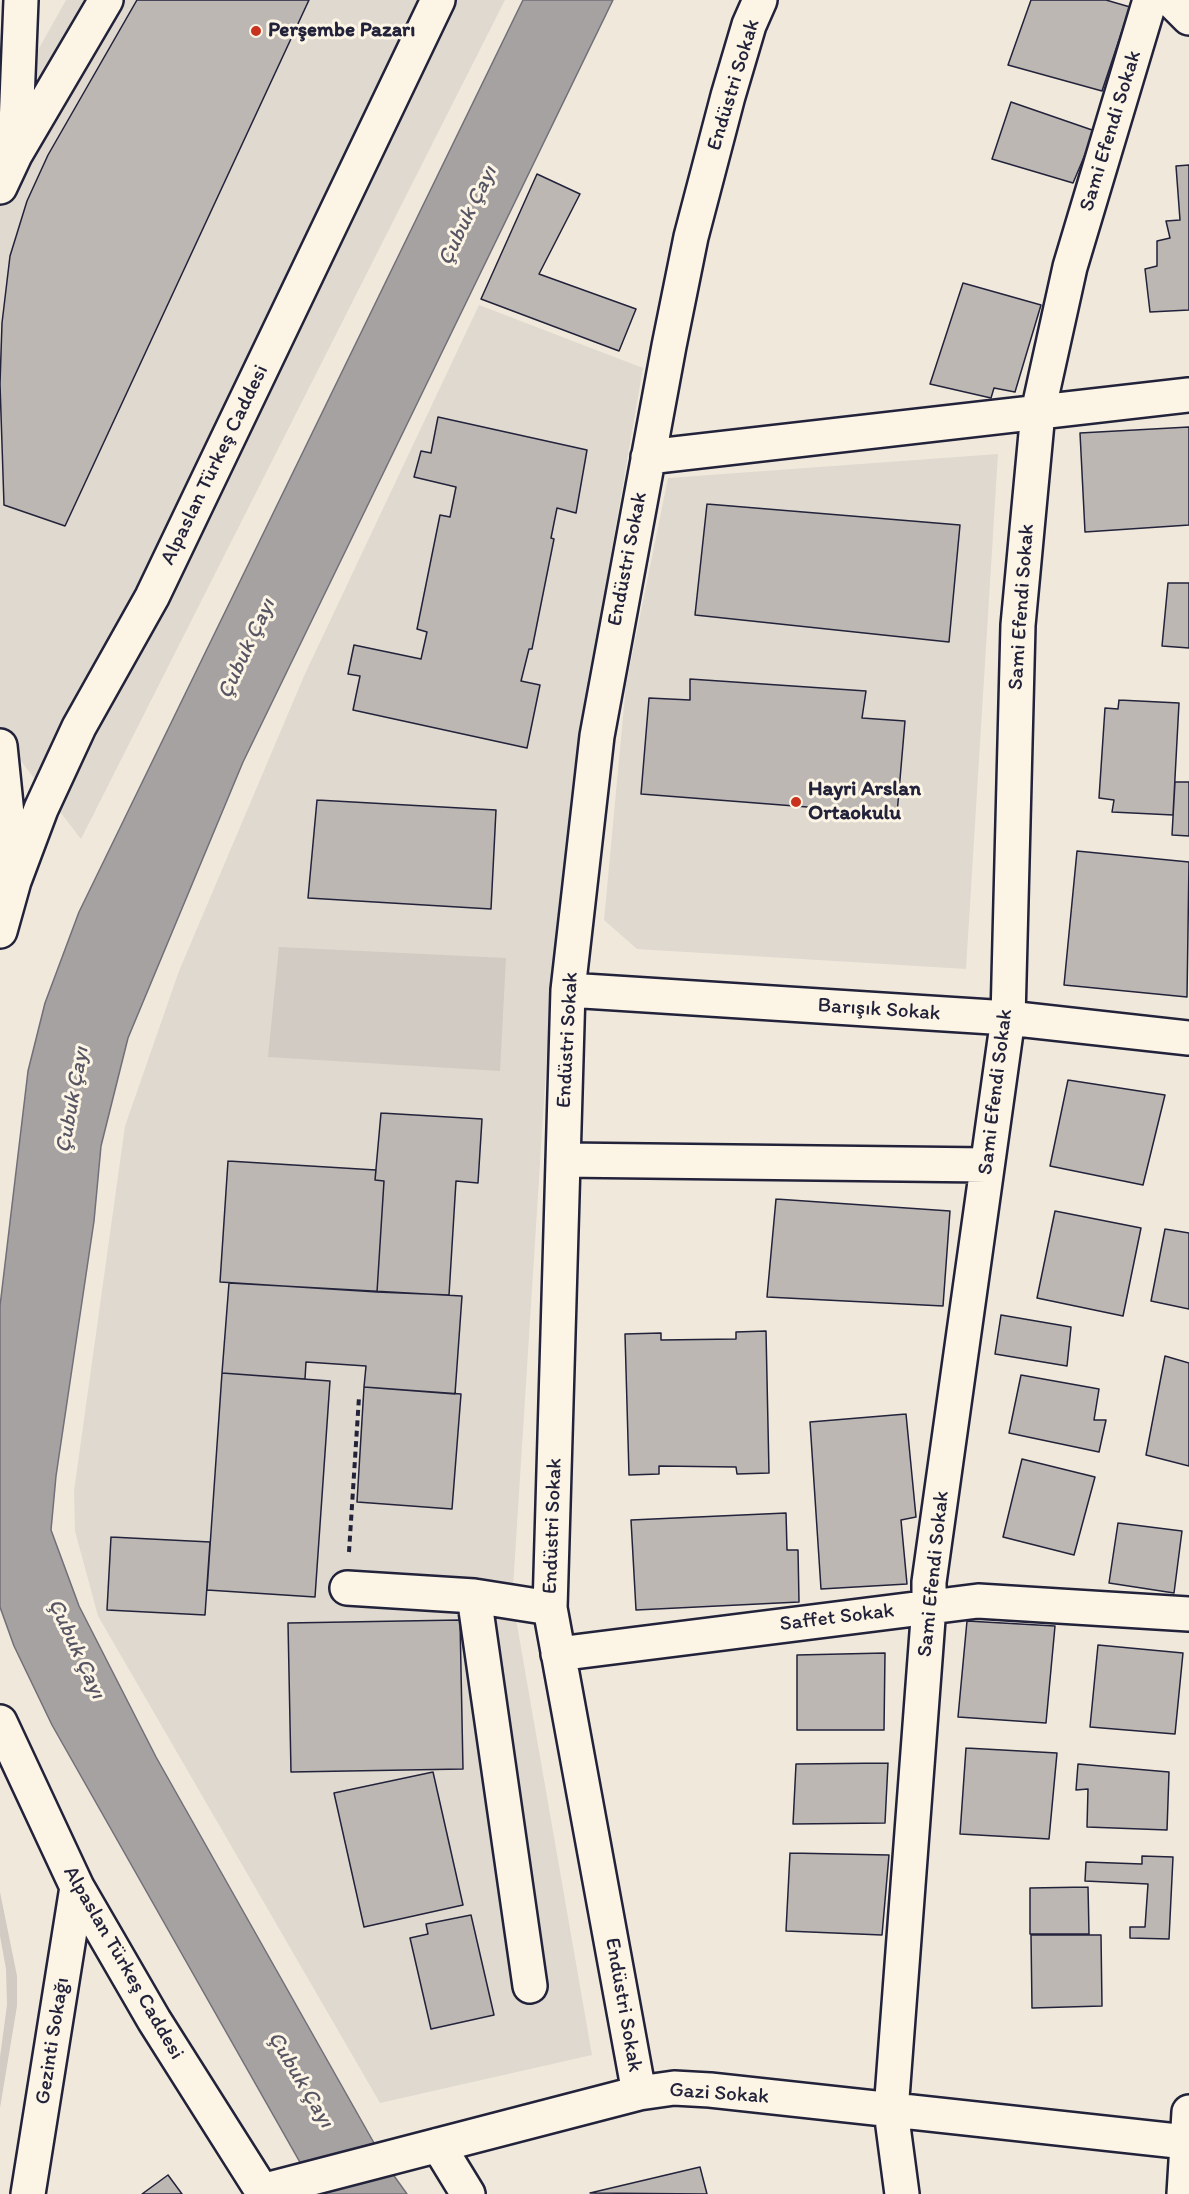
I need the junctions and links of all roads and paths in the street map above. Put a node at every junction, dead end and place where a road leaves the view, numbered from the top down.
1 (21, 0) edge
2 (106, 0) edge
3 (438, 0) edge
4 (760, 0) edge
5 (1150, 0) edge
6 (1171, 0) edge
7 (1189, 18) edge
8 (15, 155) junction
9 (0, 187) edge
10 (1189, 395) edge
11 (1038, 412) junction
12 (648, 457) junction
13 (0, 746) edge
14 (14, 881) junction
15 (0, 931) edge
16 (568, 990) junction
17 (1008, 1018) junction
18 (1189, 1038) edge
19 (563, 1161) junction
20 (987, 1166) junction
21 (358, 1397) dead end
22 (347, 1588) joint
23 (474, 1596) junction
24 (929, 1606) junction
25 (550, 1608) junction
26 (1189, 1614) edge
27 (558, 1654) junction
28 (0, 1722) edge
29 (77, 1887) junction
30 (530, 1986) dead end
31 (639, 2093) junction
32 (891, 2111) junction
33 (1188, 2127) edge
34 (438, 2145) junction
35 (263, 2192) edge
36 (28, 2194) edge
37 (468, 2194) edge
38 (902, 2194) edge
39 (1184, 2194) edge

1 - 8 street
2 - 8 street
3 - 14 street, Alpaslan Türkeş Caddesi
4 - 12 street, Endüstri Sokak
5 - 11 street, Sami Efendi Sokak
6 - 7 street
8 - 9 street
10 - 11 street
11 - 12 street
11 - 17 street, Sami Efendi Sokak
12 - 16 street, Endüstri Sokak
13 - 14 street
14 - 15 street, Alpaslan Türkeş Caddesi
16 - 17 street, Barışık Sokak
16 - 19 street, Endüstri Sokak
17 - 18 street, Barışık Sokak
17 - 20 street, Sami Efendi Sokak
19 - 20 street
19 - 25 street, Endüstri Sokak
20 - 24 street, Sami Efendi Sokak
21 - 22 path
22 - 23 street
23 - 25 street
23 - 30 street
24 - 26 street, Saffet Sokak
24 - 27 street, Saffet Sokak
24 - 32 street, Sami Efendi Sokak
25 - 27 street, Endüstri Sokak
27 - 31 street, Endüstri Sokak
28 - 29 street, Alpaslan Türkeş Caddesi
29 - 35 street, Alpaslan Türkeş Caddesi
29 - 36 street, Gezinti Sokağı
31 - 32 street, Gazi Sokak
31 - 34 street, Gazi Sokak
32 - 33 street, Gazi Sokak
32 - 38 street, Sami Efendi Sokak
33 - 39 street
34 - 35 street, Gazi Sokak
34 - 37 street

